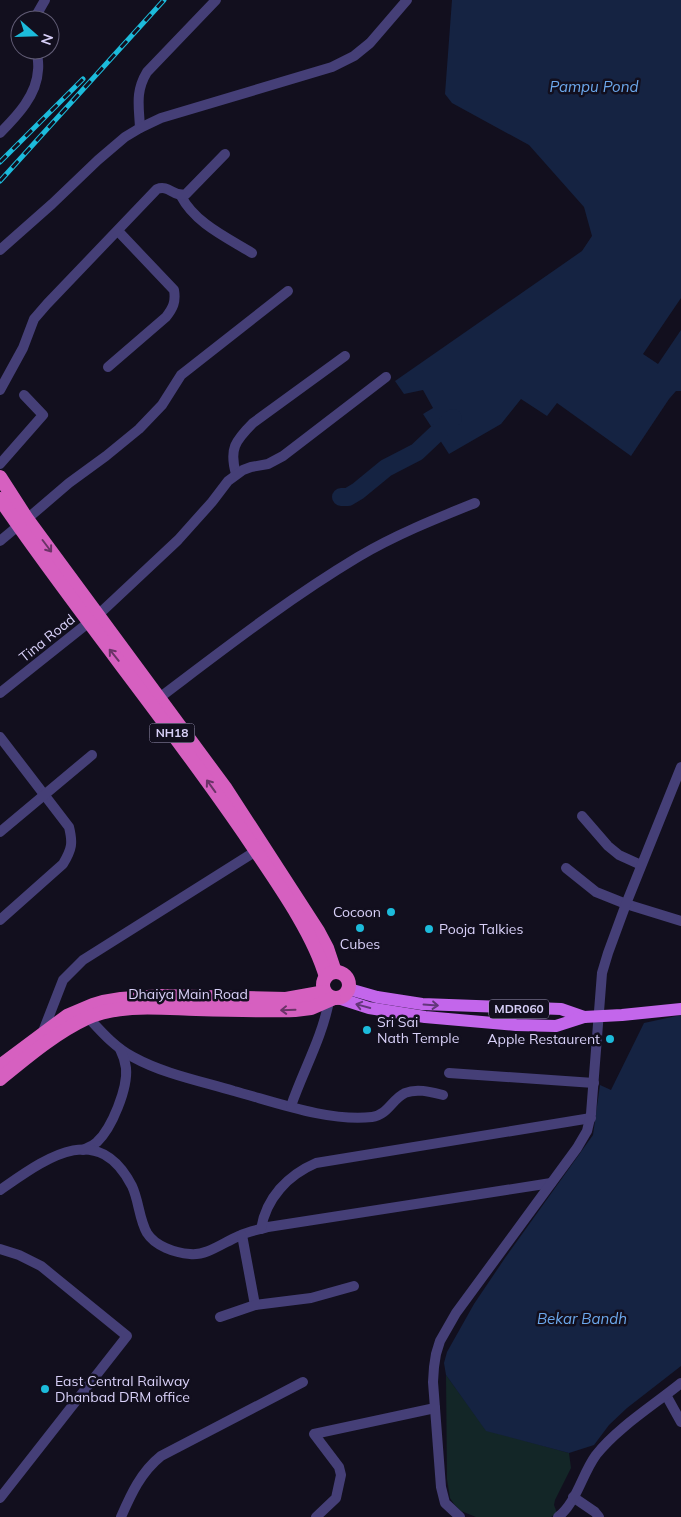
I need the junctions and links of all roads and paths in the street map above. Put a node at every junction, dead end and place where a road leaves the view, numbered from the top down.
1 (216, 0) edge
2 (407, 0) edge
3 (37, 60) edge
4 (140, 128) junction
5 (0, 133) edge
6 (225, 154) dead end
7 (181, 196) junction
8 (118, 231) junction
9 (0, 250) edge
10 (252, 253) dead end
11 (288, 291) dead end
12 (345, 356) dead end
13 (108, 367) dead end
14 (386, 377) dead end
15 (0, 390) edge
16 (24, 395) dead end
17 (0, 464) edge
18 (236, 474) junction
19 (0, 477) edge
20 (0, 499) edge
21 (475, 502) dead end
22 (22, 522) junction
23 (0, 541) edge
24 (93, 619) junction
25 (0, 693) edge
26 (160, 698) junction
27 (0, 737) edge
28 (92, 755) dead end
29 (681, 767) edge
30 (45, 794) junction
31 (582, 816) dead end
32 (0, 832) edge
33 (256, 851) junction
34 (641, 865) junction
35 (566, 868) dead end
36 (626, 904) junction
37 (0, 920) edge
38 (681, 921) edge
39 (330, 974) junction
40 (335, 995) junction
41 (681, 1009) edge
42 (84, 1013) junction
43 (599, 1016) junction
44 (42, 1034) junction
45 (120, 1049) junction
46 (0, 1066) edge
47 (449, 1073) dead end
48 (0, 1079) edge
49 (594, 1083) junction
50 (443, 1094) dead end
51 (291, 1106) junction
52 (591, 1118) junction
53 (82, 1150) junction
54 (551, 1183) junction
55 (0, 1190) edge
56 (261, 1229) junction
57 (242, 1235) junction
58 (0, 1249) edge
59 (354, 1286) dead end
60 (255, 1305) junction
61 (220, 1316) dead end
62 (303, 1382) dead end
63 (681, 1383) edge
64 (666, 1395) junction
65 (435, 1408) junction
66 (681, 1422) edge
67 (573, 1497) junction
68 (0, 1498) edge
69 (120, 1517) edge
70 (316, 1517) edge
71 (460, 1517) edge
72 (558, 1517) edge
73 (599, 1517) edge

1 - 4 street
2 - 4 street
3 - 5 street
4 - 9 street
6 - 7 street
7 - 8 street
7 - 10 street
8 - 13 street
8 - 15 street
11 - 22 street
12 - 18 street
14 - 18 street
16 - 17 street
18 - 24 street, Tina Road
19 - 22 highway, NH18
20 - 22 highway, NH18
21 - 26 street
22 - 23 street
22 - 24 highway, NH18
24 - 25 street, Tina Road
24 - 26 highway, NH18
33 -> 24 highway, NH18
26 - 39 highway, NH18
27 - 30 street
28 - 30 street
29 - 34 street
30 - 32 street
30 - 37 street
31 - 34 street
33 - 39 highway, NH18
33 - 44 street
34 - 36 street
35 - 36 street
36 - 38 street
36 - 43 street
39 - 40 highway, NH18
39 - 40 highway, NH18
40 - 42 highway, Dhaiya Main Road
40 - 43 main road, Dhaiya Main Road / MDR060
40 - 51 street
41 - 43 main road, Dhaiya Main Road / MDR060
42 - 44 highway, Dhaiya Main Road
42 - 45 street
42 - 48 highway, Dhaiya Main Road
43 - 49 street
44 - 46 highway, Dhaiya Main Road
45 - 51 street
45 - 53 street
47 - 49 street
49 - 52 street
50 - 51 street
52 - 54 street
52 - 56 street
53 - 55 street
53 - 57 street
54 - 56 street
54 - 65 street
56 - 57 street
57 - 60 street
58 - 68 street
59 - 60 street
60 - 61 street
62 - 69 street
63 - 64 street
64 - 66 street
64 - 67 street
65 - 70 street
65 - 71 street
67 - 72 street
67 - 73 street

